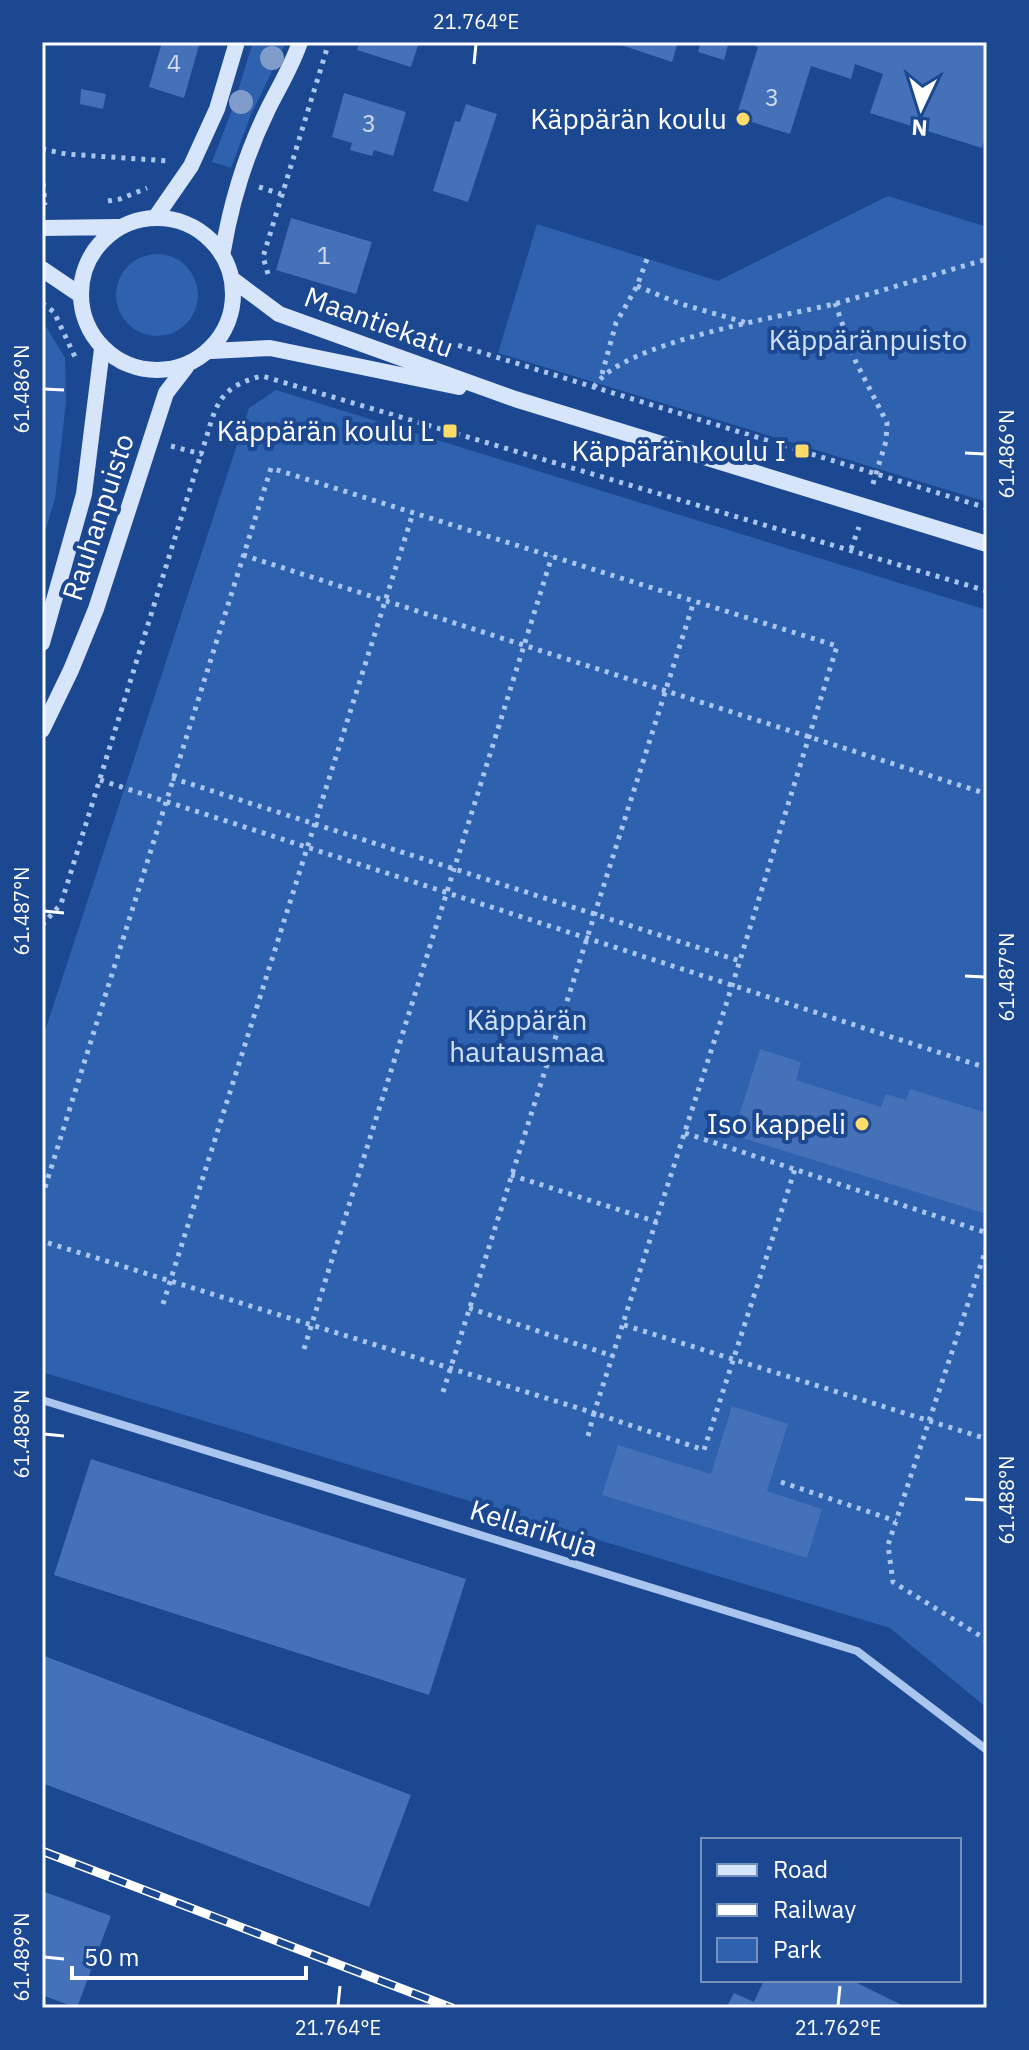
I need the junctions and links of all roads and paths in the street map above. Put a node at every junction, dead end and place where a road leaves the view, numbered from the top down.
1 (237, 42) edge
2 (300, 42) edge
3 (329, 42) edge
4 (42, 149) edge
5 (169, 170) dead end
6 (42, 173) edge
7 (153, 186) dead end
8 (45, 203) junction
9 (95, 203) dead end
10 (57, 204) dead end
11 (42, 213) edge
12 (155, 218) junction
13 (117, 227) junction
14 (42, 228) edge
15 (223, 251) junction
16 (647, 259) dead end
17 (987, 259) edge
18 (42, 269) edge
19 (232, 279) junction
20 (637, 286) junction
21 (79, 294) junction
22 (835, 303) junction
23 (345, 310) dead end
24 (279, 314) junction
25 (748, 324) junction
26 (270, 348) junction
27 (102, 349) junction
28 (211, 351) junction
29 (186, 367) junction
30 (601, 375) junction
31 (594, 387) junction
32 (515, 399) junction
33 (201, 454) dead end
34 (876, 474) junction
35 (987, 508) edge
36 (413, 513) junction
37 (987, 544) edge
38 (243, 555) junction
39 (552, 556) junction
40 (987, 591) edge
41 (385, 601) junction
42 (694, 601) junction
43 (42, 643) edge
44 (525, 645) junction
45 (667, 689) junction
46 (42, 730) edge
47 (809, 736) junction
48 (172, 778) junction
49 (100, 780) junction
50 (987, 794) edge
51 (164, 802) junction
52 (314, 824) junction
53 (306, 848) junction
54 (454, 868) junction
55 (446, 894) junction
56 (593, 913) junction
57 (42, 925) edge
58 (585, 938) junction
59 (740, 961) junction
60 (732, 986) junction
61 (987, 1068) edge
62 (685, 1133) junction
63 (795, 1169) junction
64 (511, 1175) junction
65 (42, 1197) edge
66 (657, 1222) junction
67 (987, 1233) edge
68 (42, 1241) edge
69 (987, 1246) edge
70 (170, 1280) junction
71 (163, 1304) dead end
72 (469, 1308) junction
73 (310, 1325) junction
74 (624, 1325) junction
75 (304, 1349) dead end
76 (613, 1356) junction
77 (734, 1359) junction
78 (450, 1369) junction
79 (443, 1392) dead end
80 (42, 1400) edge
81 (594, 1413) junction
82 (930, 1421) junction
83 (588, 1436) dead end
84 (987, 1439) edge
85 (781, 1482) dead end
86 (896, 1521) junction
87 (987, 1640) edge
88 (987, 1750) edge

1 - 12 main road
2 - 15 main road
3 - 24 path
4 - 5 path
6 - 8 path
7 - 9 path
8 - 10 path
8 - 11 path
12 - 13 main road
12 - 15 main road
13 - 14 main road
13 - 21 main road
15 - 19 main road
16 - 20 path
17 - 22 path
18 - 21 main road
19 - 24 main road, Maantiekatu
19 - 28 main road
20 - 25 path
20 - 30 path
21 - 27 main road
22 - 25 path
22 - 34 path
23 - 31 path
24 - 32 main road, Maantiekatu
25 - 30 path
26 - 28 main road, Maantiekatu
26 - 32 main road, Maantiekatu
26 - 40 path
27 - 29 main road
27 - 43 main road, Rauhanpuisto
28 - 29 main road
29 - 46 main road, Rauhanpuisto
30 - 31 path
31 - 34 path
32 - 37 main road, Maantiekatu
33 - 49 path
34 - 35 path
36 - 38 path
36 - 39 path
36 - 41 path
38 - 41 path
38 - 48 path
39 - 42 path
39 - 44 path
41 - 44 path
41 - 52 path
42 - 45 path
42 - 47 path
44 - 45 path
44 - 54 path
45 - 47 path
45 - 56 path
47 - 50 path
47 - 59 path
48 - 51 path
48 - 52 path
49 - 51 path
49 - 57 path
51 - 53 path
51 - 65 path
52 - 53 path
52 - 54 path
53 - 55 path
53 - 70 path
54 - 55 path
54 - 56 path
55 - 58 path
55 - 73 path
56 - 58 path
56 - 59 path
58 - 60 path
58 - 64 path
59 - 60 path
60 - 61 path
60 - 62 path
62 - 63 path
62 - 66 path
63 - 67 path
63 - 77 path
64 - 66 path
64 - 72 path
66 - 74 path
68 - 70 path
69 - 82 path
70 - 71 path
70 - 73 path
72 - 76 path
72 - 78 path
73 - 75 path
73 - 78 path
74 - 76 path
74 - 77 path
76 - 81 path
77 - 81 path
77 - 82 path
78 - 79 path
78 - 81 path
80 - 88 street, Kellarikuja
81 - 83 path
82 - 84 path
82 - 86 path
85 - 86 path
86 - 87 path

